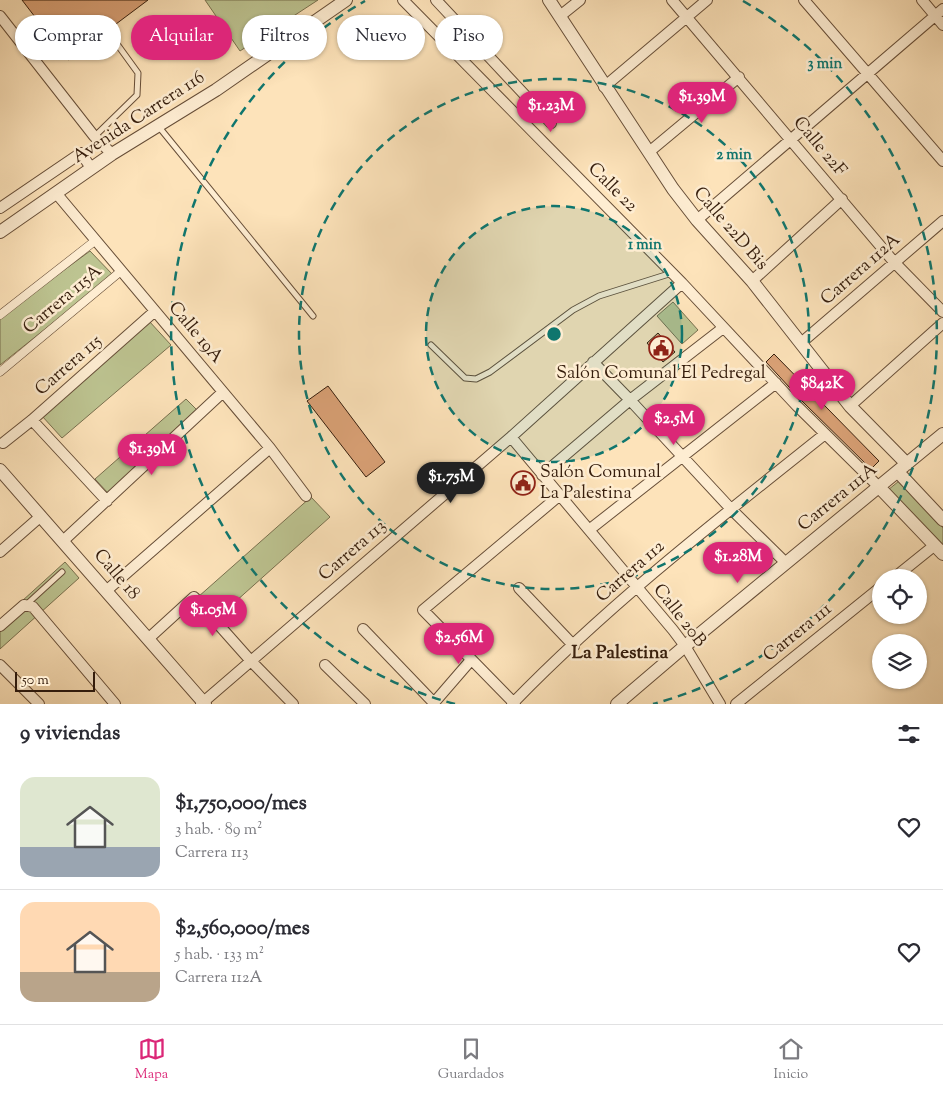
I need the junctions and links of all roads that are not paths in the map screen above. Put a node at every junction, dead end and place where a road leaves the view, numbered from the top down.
1 (346, 0) edge
2 (403, 0) edge
3 (436, 0) edge
4 (549, 0) edge
5 (580, 0) edge
6 (672, 0) edge
7 (706, 0) edge
8 (804, 0) edge
9 (922, 0) edge
10 (939, 12) edge
11 (0, 16) edge
12 (560, 16) junction
13 (686, 17) junction
14 (943, 25) edge
15 (121, 50) edge
16 (867, 74) junction
17 (739, 77) junction
18 (604, 87) junction
19 (550, 123) dead end
20 (158, 126) junction
21 (94, 136) junction
22 (791, 139) junction
23 (649, 152) junction
24 (112, 154) junction
25 (943, 161) edge
26 (92, 168) junction
27 (56, 193) junction
28 (842, 199) junction
29 (0, 208) edge
30 (697, 220) junction
31 (943, 221) edge
32 (0, 232) edge
33 (96, 240) junction
34 (894, 262) junction
35 (121, 271) junction
36 (672, 273) junction
37 (752, 280) junction
38 (682, 283) junction
39 (155, 311) junction
40 (943, 312) edge
41 (0, 315) edge
42 (313, 316) dead end
43 (943, 323) edge
44 (723, 328) junction
45 (802, 343) junction
46 (431, 345) dead end
47 (593, 362) junction
48 (0, 372) edge
49 (776, 383) junction
50 (224, 392) junction
51 (630, 400) junction
52 (850, 406) junction
53 (32, 420) junction
54 (825, 434) junction
55 (943, 434) edge
56 (511, 437) junction
57 (3, 443) dead end
58 (270, 448) junction
59 (682, 456) junction
60 (903, 468) junction
61 (1, 473) edge
62 (542, 474) junction
63 (879, 487) junction
64 (560, 495) junction
65 (306, 496) dead end
66 (107, 501) junction
67 (731, 509) junction
68 (41, 516) junction
69 (943, 520) edge
70 (589, 530) junction
71 (63, 541) junction
72 (939, 549) edge
73 (0, 552) edge
74 (786, 563) junction
75 (908, 569) edge
76 (62, 572) dead end
77 (519, 588) dead end
78 (637, 588) junction
79 (106, 591) junction
80 (872, 595) edge
81 (27, 604) junction
82 (0, 626) edge
83 (363, 629) dead end
84 (148, 639) junction
85 (574, 646) junction
86 (685, 646) junction
87 (250, 660) junction
88 (470, 660) junction
89 (0, 665) edge
90 (325, 665) dead end
91 (203, 703) edge
92 (514, 703) edge
93 (40, 704) edge
94 (115, 704) edge
95 (293, 704) edge
96 (365, 704) edge
97 (434, 704) edge
98 (617, 704) edge
99 (720, 704) edge
100 (736, 704) edge

1 - 20 street, Avenida Carrera 116
2 - 36 street, Calle 22
3 - 19 street
4 - 12 street, Calle 22D Bis
5 - 12 street
6 - 13 street, Calle 22F
7 - 13 street
8 - 16 street
9 - 10 street
10 - 14 street
10 - 16 street
11 - 21 street
12 - 18 street, Calle 22D Bis
13 - 17 street, Calle 22F
13 - 18 street
15 - 21 lane
16 - 22 street
16 - 25 street
17 - 22 street, Calle 22F
17 - 23 street
18 - 23 street, Calle 22D Bis
20 - 24 street, Avenida Carrera 116
20 - 42 lane
21 - 24 street
22 - 28 street, Calle 22F
22 - 30 street
23 - 30 street, Calle 22D Bis
24 - 26 street, Avenida Carrera 116
26 - 27 street, Avenida Carrera 116
26 - 29 street
27 - 32 street, Avenida Carrera 116
27 - 33 street, Calle 19A
28 - 34 street, Calle 22F
28 - 37 street
30 - 37 street, Calle 22D Bis
31 - 34 street, Carrera 112A
33 - 35 street, Calle 19A
33 - 41 street
34 - 40 street, Calle 22F
34 - 45 street, Carrera 112A
35 - 39 street, Calle 19A
35 - 48 street, Carrera 115A
36 - 38 street, Calle 22
36 - 46 lane
37 - 45 street, Calle 22D Bis
38 - 44 street, Calle 22
38 - 47 street, Carrera 113
39 - 50 street, Calle 19A
39 - 53 street, Carrera 115
43 - 52 street
44 - 49 street, Calle 22
44 - 51 street
45 - 52 street, Calle 22D Bis
47 - 51 street
47 - 56 street, Carrera 113
49 - 54 street, Calle 22
49 - 59 street
50 - 58 street, Calle 19A
50 - 66 street
51 - 59 street
51 - 62 street
52 - 60 street, Calle 22D Bis
53 - 57 street, Carrera 115
53 - 66 street
54 - 63 street, Calle 22
54 - 67 street, Carrera 112
55 - 60 street, Carrera 111A
56 - 62 street, Calle 20B
56 - 87 street, Carrera 113
58 - 65 street, Calle 19A
58 - 79 street
59 - 67 street
59 - 70 street
60 - 63 street, Carrera 111A
60 - 69 street, Calle 22D Bis
61 - 68 street, Calle 18
62 - 64 street, Calle 20B
63 - 72 street
63 - 74 street, Carrera 111A
64 - 70 street, Calle 20B
64 - 88 street
66 - 71 street
67 - 74 street
67 - 78 street, Carrera 112
68 - 71 street, Calle 18
68 - 73 street
70 - 78 street, Calle 20B
71 - 79 street, Calle 18
72 - 75 street
74 - 86 street, Carrera 111A
76 - 81 lane
77 - 85 street
78 - 85 street, Carrera 112
78 - 86 street, Calle 20B
79 - 84 street, Calle 18
80 - 100 street, Carrera 111
81 - 82 street
81 - 94 street
83 - 97 street
84 - 87 street
84 - 91 street, Calle 18
85 - 92 street, Carrera 112
86 - 98 street, Carrera 111A
86 - 99 street, Calle 20B
87 - 91 street, Carrera 113
87 - 95 street
88 - 92 street
88 - 97 street
89 - 93 street
90 - 96 street

